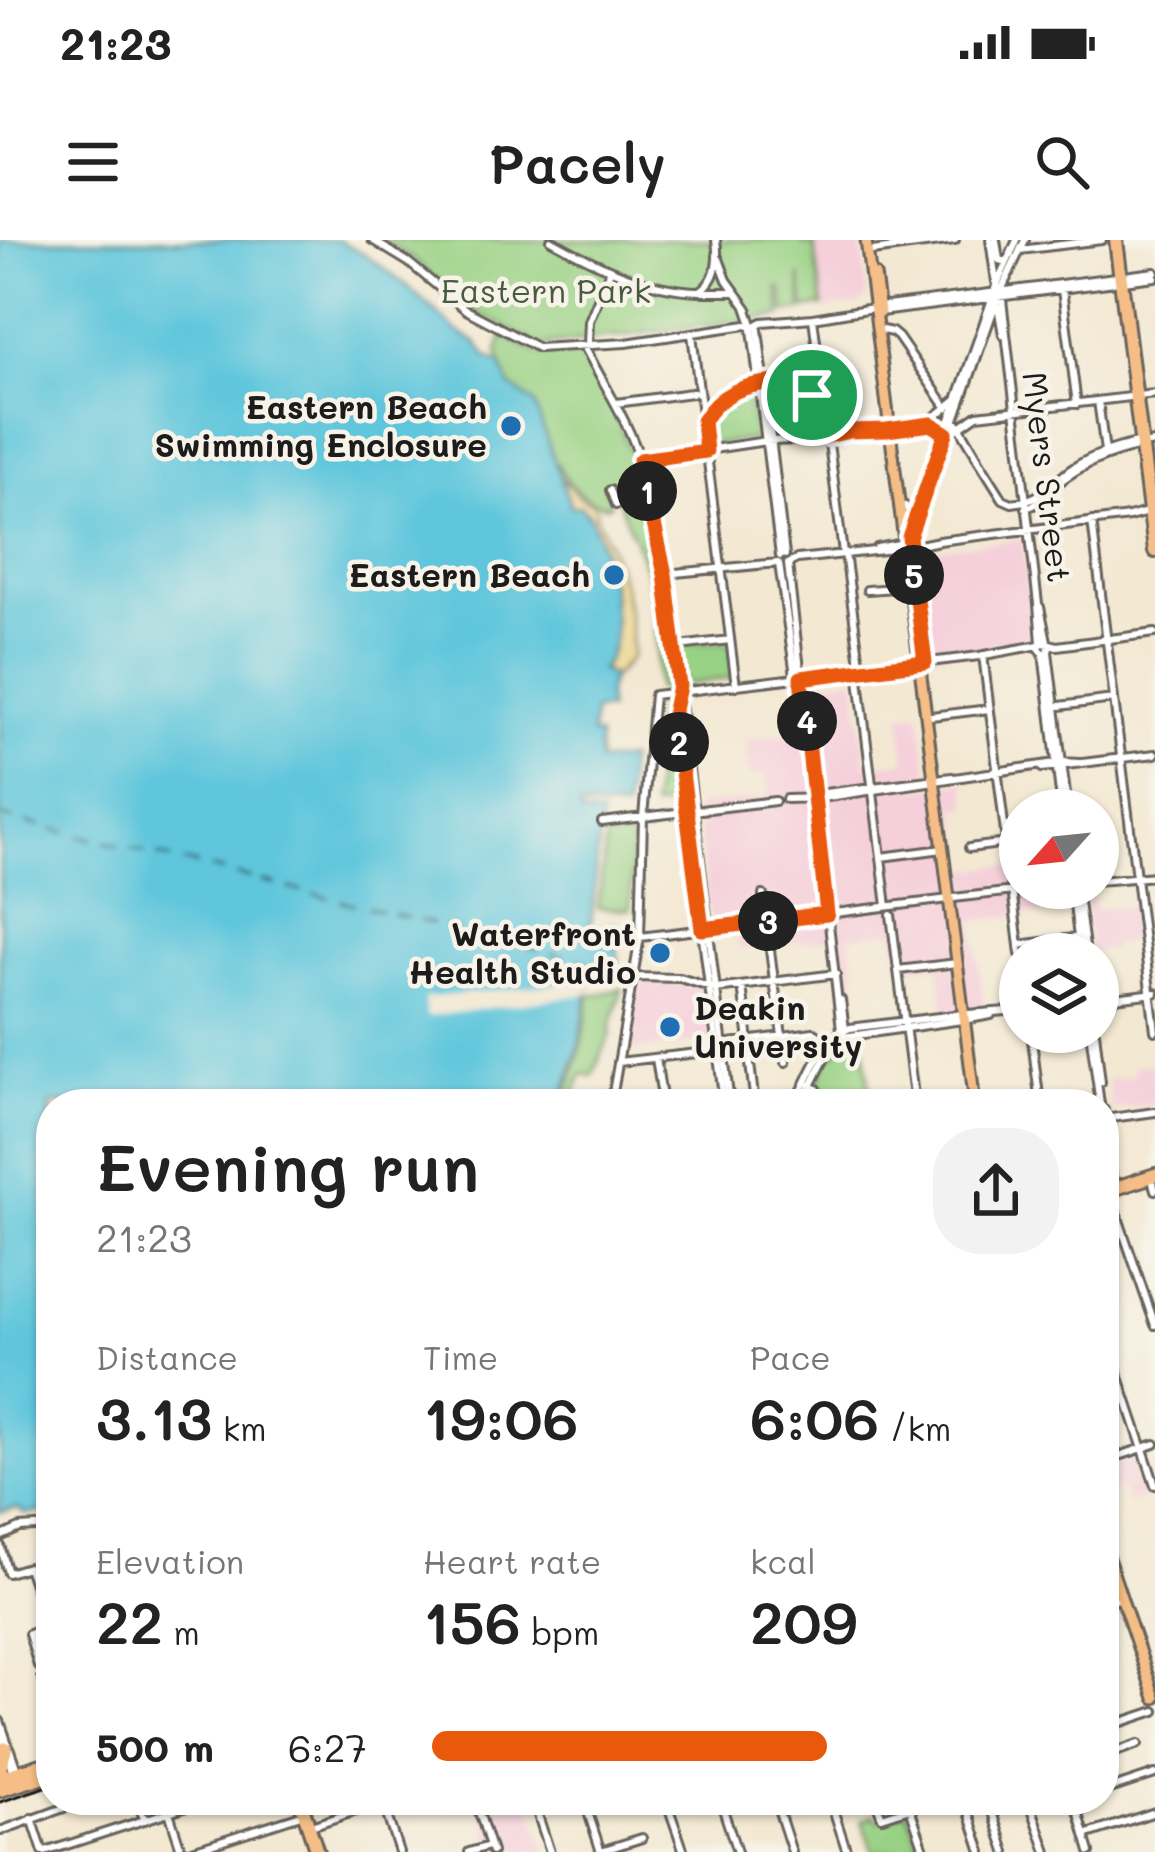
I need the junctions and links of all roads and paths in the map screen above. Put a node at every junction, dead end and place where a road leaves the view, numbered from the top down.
1 (372, 240) edge
2 (551, 240) edge
3 (716, 240) edge
4 (956, 240) edge
5 (993, 240) edge
6 (1021, 240) edge
7 (1102, 240) edge
8 (1119, 240) edge
9 (869, 246) edge
10 (1020, 250) junction
11 (718, 255) junction
12 (995, 257) junction
13 (1007, 262) junction
14 (609, 271) junction
15 (1155, 275) edge
16 (1124, 278) junction
17 (1062, 290) junction
18 (700, 292) junction
19 (736, 292) junction
20 (1016, 292) junction
21 (997, 294) junction
22 (876, 308) junction
23 (813, 318) junction
24 (755, 327) junction
25 (986, 329) junction
26 (882, 331) junction
27 (692, 334) junction
28 (1003, 338) junction
29 (587, 347) junction
30 (1007, 356) junction
31 (761, 384) junction
32 (699, 392) junction
33 (1144, 396) edge
34 (823, 401) junction
35 (1098, 401) junction
36 (616, 403) junction
37 (959, 403) junction
38 (1077, 404) junction
39 (1015, 412) junction
40 (981, 415) junction
41 (953, 420) junction
42 (703, 421) junction
43 (931, 424) junction
44 (914, 425) junction
45 (892, 430) junction
46 (827, 436) junction
47 (947, 436) junction
48 (768, 441) junction
49 (1147, 446) edge
50 (706, 451) junction
51 (1105, 453) junction
52 (640, 460) junction
53 (610, 490) dead end
54 (1025, 502) junction
55 (616, 506) dead end
56 (904, 506) junction
57 (1153, 511) edge
58 (919, 512) junction
59 (1092, 521) junction
60 (1029, 529) junction
61 (908, 543) junction
62 (1155, 551) edge
63 (844, 553) junction
64 (785, 560) junction
65 (721, 569) junction
66 (665, 575) junction
67 (867, 590) dead end
68 (910, 590) junction
69 (1155, 633) edge
70 (1106, 640) junction
71 (731, 641) junction
72 (687, 645) dead end
73 (1045, 647) junction
74 (983, 655) junction
75 (922, 663) junction
76 (859, 671) junction
77 (798, 678) junction
78 (736, 686) junction
79 (678, 693) junction
80 (1113, 699) junction
81 (1052, 707) junction
82 (989, 709) junction
83 (931, 716) junction
84 (1154, 753) edge
85 (1121, 757) junction
86 (1060, 765) junction
87 (998, 773) junction
88 (937, 780) junction
89 (872, 788) junction
90 (1000, 789) edge
91 (1063, 789) edge
92 (814, 796) junction
93 (786, 800) dead end
94 (776, 801) dead end
95 (690, 812) junction
96 (643, 817) junction
97 (602, 822) dead end
98 (999, 844) edge
99 (969, 848) dead end
100 (943, 849) junction
101 (881, 857) junction
102 (1155, 874) edge
103 (1136, 877) junction
104 (1119, 879) edge
105 (999, 893) edge
106 (763, 895) dead end
107 (951, 899) junction
108 (889, 911) junction
109 (827, 914) junction
110 (766, 922) junction
111 (705, 929) junction
112 (640, 937) junction
113 (957, 963) junction
114 (898, 970) junction
115 (634, 977) junction
116 (836, 978) junction
117 (774, 982) junction
118 (742, 986) junction
119 (713, 988) junction
120 (1153, 993) edge
121 (1119, 997) edge
122 (999, 1012) edge
123 (966, 1017) junction
124 (905, 1024) junction
125 (1155, 1031) edge
126 (834, 1038) junction
127 (783, 1040) junction
128 (748, 1044) junction
129 (721, 1049) junction
130 (1034, 1053) edge
131 (1096, 1053) edge
132 (656, 1058) junction
133 (618, 1062) junction
134 (786, 1062) dead end
135 (810, 1087) edge
136 (612, 1089) edge
137 (661, 1089) edge
138 (725, 1089) edge
139 (753, 1089) edge
140 (912, 1089) edge
141 (975, 1089) edge
142 (1038, 1089) edge
143 (1100, 1089) edge
144 (1119, 1112) edge
145 (1155, 1112) edge
146 (1154, 1183) edge
147 (1119, 1192) edge
148 (1119, 1223) edge
149 (1155, 1325) edge
150 (1119, 1377) edge
151 (1155, 1444) edge
152 (1143, 1448) junction
153 (1119, 1456) edge
154 (1155, 1485) edge
155 (36, 1527) edge
156 (0, 1541) edge
157 (36, 1591) edge
158 (1119, 1592) edge
159 (1121, 1598) joint
160 (36, 1631) edge
161 (36, 1659) edge
162 (1155, 1697) edge
163 (1155, 1711) edge
164 (1119, 1723) edge
165 (0, 1724) edge
166 (1138, 1744) dead end
167 (6, 1748) joint
168 (1119, 1751) edge
169 (1155, 1774) edge
170 (10, 1776) edge
171 (1119, 1786) edge
172 (0, 1790) edge
173 (1155, 1812) edge
174 (41, 1815) edge
175 (143, 1815) edge
176 (160, 1815) edge
177 (170, 1815) edge
178 (291, 1815) edge
179 (308, 1815) edge
180 (387, 1815) edge
181 (480, 1815) edge
182 (538, 1815) edge
183 (589, 1815) edge
184 (671, 1815) edge
185 (725, 1815) edge
186 (780, 1815) edge
187 (835, 1815) edge
188 (913, 1815) edge
189 (970, 1815) edge
190 (993, 1815) edge
191 (1034, 1815) edge
192 (1080, 1815) edge
193 (32, 1818) junction
194 (145, 1820) junction
195 (0, 1831) edge
196 (1085, 1834) junction
197 (642, 1838) dead end
198 (491, 1849) edge
199 (44, 1852) edge
200 (184, 1852) edge
201 (320, 1852) edge
202 (400, 1852) edge
203 (470, 1852) edge
204 (550, 1852) edge
205 (601, 1852) edge
206 (684, 1852) edge
207 (737, 1852) edge
208 (792, 1852) edge
209 (847, 1852) edge
210 (925, 1852) edge
211 (982, 1852) edge
212 (1006, 1852) edge
213 (1047, 1852) edge
214 (1090, 1852) edge

1 - 29 street
2 - 14 street
3 - 11 street
4 - 9 street
5 - 12 street, Myers Street
6 - 10 street
6 - 13 street
7 - 10 street
8 - 16 highway
9 - 22 main road
10 - 21 street
11 - 18 street
11 - 19 street
12 - 13 street
12 - 21 street, Myers Street
13 - 21 street
14 - 18 street
14 - 29 street
15 - 16 street
16 - 17 street
16 - 20 street
16 - 33 highway
17 - 20 street
17 - 38 street
18 - 19 street
19 - 24 street
20 - 21 street
21 - 22 street
21 - 25 street
21 - 28 street, Myers Street
21 - 30 street, Myers Street
21 - 37 street
22 - 23 street
22 - 26 main road
22 - 45 main road
23 - 24 street
23 - 34 street
24 - 27 street
24 - 31 street
25 - 28 street
25 - 37 street
26 - 41 street
26 - 45 main road
27 - 29 street
27 - 32 street
28 - 30 street, Myers Street
29 - 36 street
30 - 39 street, Myers Street
31 - 34 street
31 - 42 street
31 - 48 street
32 - 36 street
32 - 42 street
33 - 35 street
33 - 49 highway
34 - 46 street
35 - 38 street
35 - 51 street
36 - 52 street
37 - 40 street
37 - 41 street
37 - 41 street
38 - 39 street
39 - 40 street
39 - 54 street, Myers Street
40 - 41 street
41 - 43 street
41 - 44 street
41 - 47 street
41 - 54 street
42 - 50 street
43 - 44 street
43 - 47 street
44 - 45 street
45 - 46 street
45 - 56 main road
45 - 61 main road
46 - 48 street
46 - 63 street
47 - 58 street
47 - 61 street
48 - 50 street
48 - 64 street
49 - 51 street
49 - 57 highway
50 - 52 street
50 - 65 street
51 - 54 street
52 - 66 street
53 - 55 street
54 - 60 street, Myers Street
56 - 58 street
56 - 61 main road
57 - 59 street
57 - 62 highway
58 - 61 street
59 - 60 street
59 - 70 street
60 - 61 street
60 - 73 street, Myers Street
61 - 63 street
61 - 68 main road
61 - 75 main road
63 - 64 street
63 - 76 street
64 - 65 street
64 - 77 street
65 - 66 street
65 - 71 street
66 - 79 street
67 - 68 street
68 - 75 main road
69 - 70 street
70 - 73 street
70 - 80 street
71 - 72 street
71 - 78 street
73 - 74 street
73 - 81 street, Myers Street
74 - 75 street
74 - 82 street
75 - 76 street
75 - 83 main road
75 - 88 main road
76 - 77 street
76 - 89 street
77 - 78 street
77 - 92 street
78 - 79 street
79 - 95 street
79 - 96 street
80 - 81 street
80 - 85 street
81 - 86 street, Myers Street
82 - 83 street
82 - 87 street
83 - 88 main road
84 - 85 street
85 - 86 street
85 - 103 street
86 - 87 street
86 - 91 street, Myers Street
87 - 88 street
87 - 90 street
88 - 89 street
88 - 100 main road
88 - 107 main road
89 - 92 street
89 - 101 street
92 - 93 street
92 - 109 street
94 - 95 street
95 - 96 street
95 - 111 street
96 - 97 street
96 - 112 street
98 - 99 street
100 - 101 street
100 - 107 main road
101 - 108 street
102 - 103 street
103 - 104 street
103 - 120 street
105 - 107 street
106 - 110 street
107 - 108 street
107 - 113 main road
107 - 123 main road
108 - 109 street
108 - 114 street
109 - 110 street
109 - 116 street
110 - 111 street
110 - 117 street
111 - 112 street
111 - 119 street
112 - 115 street
113 - 114 street
113 - 123 main road
114 - 124 street
115 - 119 street
115 - 133 street
116 - 117 street
116 - 126 street
117 - 118 street
117 - 127 street
118 - 119 street
118 - 128 street
119 - 129 street
120 - 121 street
120 - 125 street
122 - 123 street
123 - 124 street
123 - 141 main road
124 - 126 street
124 - 140 street
126 - 127 street
126 - 135 street
127 - 128 street
127 - 134 street
128 - 129 street
128 - 139 street
129 - 132 street
129 - 138 street
130 - 142 street
131 - 143 street
132 - 133 street
132 - 137 street
133 - 136 street
144 - 145 street
146 - 147 highway
148 - 149 street
150 - 152 street
151 - 152 street
152 - 153 street
152 - 154 street
155 - 156 street
156 - 157 street
158 - 159 main road
159 - 162 main road
160 - 161 street
163 - 164 street
165 - 167 street
165 - 170 street
166 - 168 street
167 - 170 highway
169 - 171 street
170 - 172 highway
173 - 196 street
174 - 193 street
175 - 194 street
176 - 194 street
177 - 200 street
178 - 200 street
179 - 201 highway
180 - 202 street
181 - 198 street
182 - 204 street
183 - 205 street
184 - 206 street
185 - 207 street
186 - 208 street
187 - 209 street
188 - 210 street
189 - 211 street
190 - 212 street
191 - 213 street
192 - 196 street
193 - 195 street
193 - 199 street
194 - 199 street
196 - 214 street
197 - 205 street
198 - 203 street

